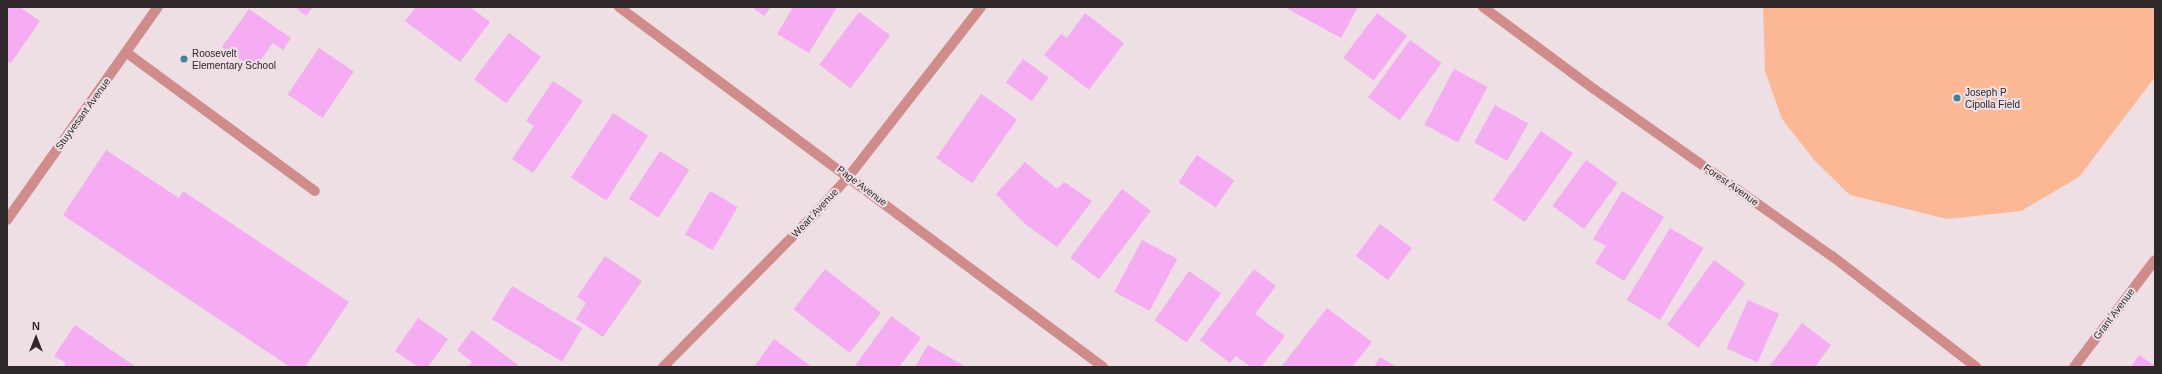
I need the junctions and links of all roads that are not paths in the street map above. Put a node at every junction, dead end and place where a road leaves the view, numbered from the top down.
1 (158, 7) edge
2 (620, 7) edge
3 (981, 7) edge
4 (1483, 7) edge
5 (127, 53) junction
6 (848, 176) junction
7 (315, 191) dead end
8 (7, 220) edge
9 (2155, 260) edge
10 (663, 367) edge
11 (1103, 367) edge
12 (1976, 367) edge
13 (2074, 367) edge

1 - 5 street, Stuyvesant Avenue
2 - 6 street, Page Avenue
3 - 6 street, Weart Avenue
4 - 12 street, Forest Avenue
5 - 7 street
5 - 8 street, Stuyvesant Avenue
6 - 10 street, Weart Avenue
6 - 11 street, Page Avenue
9 - 13 street, Grant Avenue

